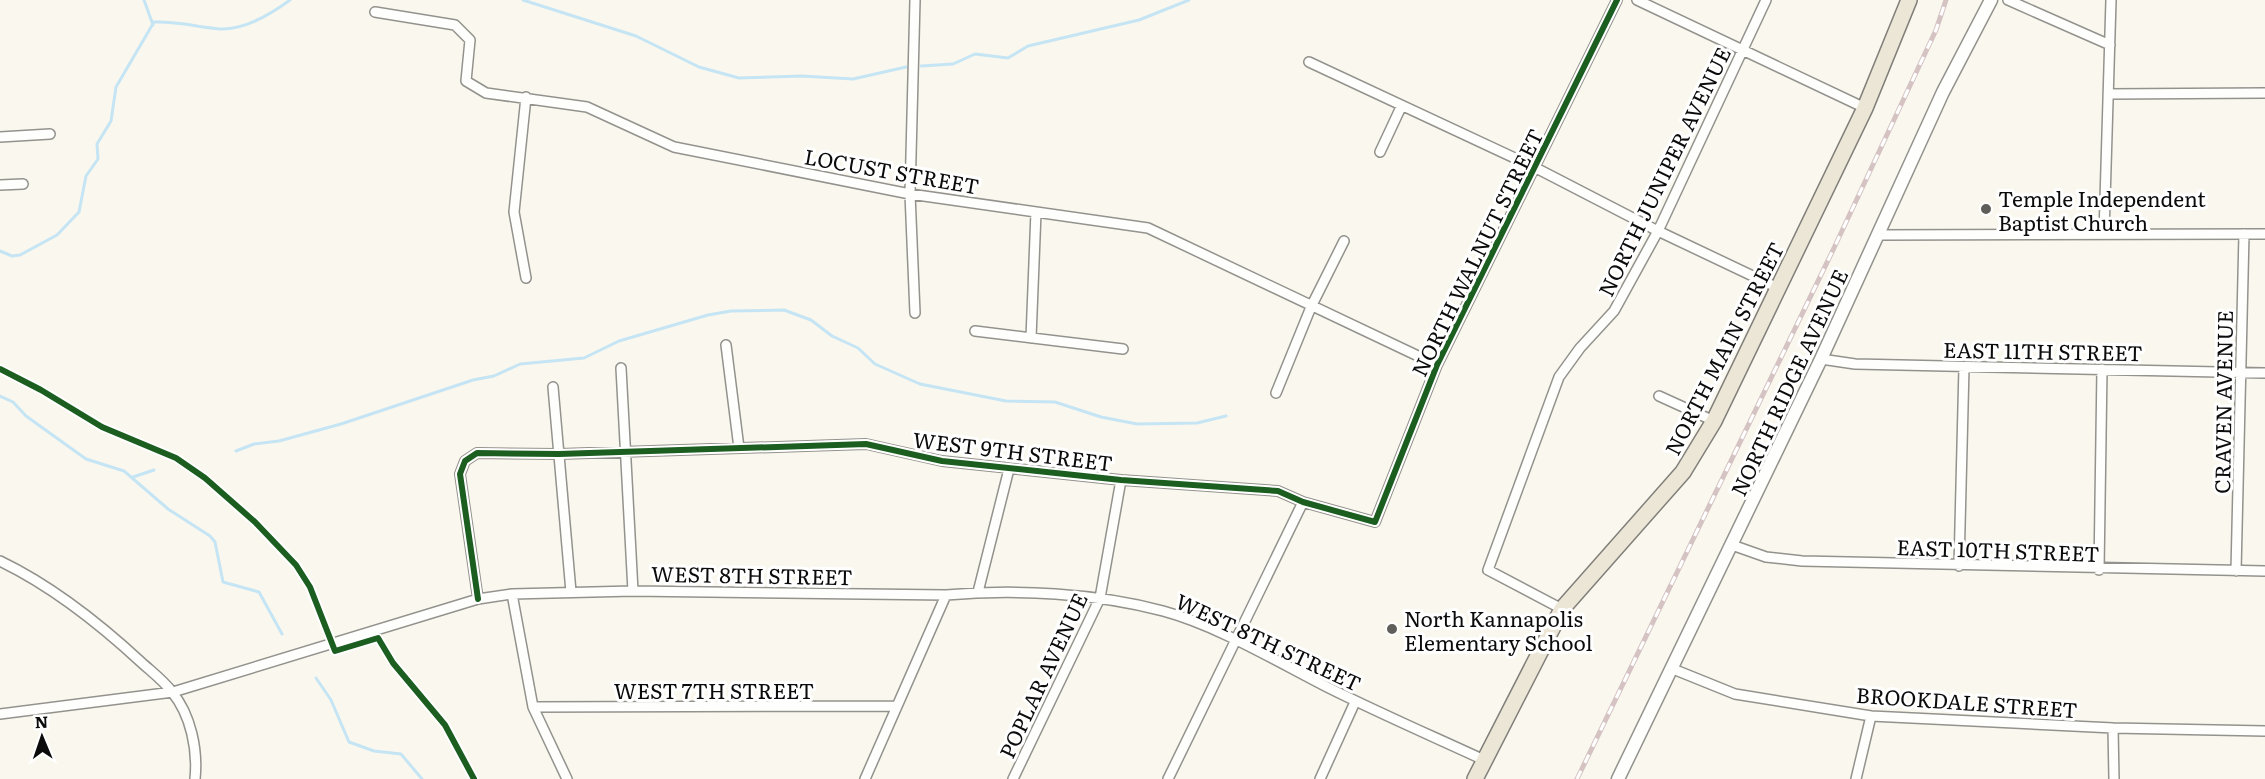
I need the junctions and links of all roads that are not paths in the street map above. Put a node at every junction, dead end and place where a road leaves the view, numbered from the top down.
1 (915, 0) edge
2 (1617, 0) edge
3 (1637, 0) edge
4 (1766, 0) edge
5 (1910, 0) edge
6 (1991, 0) edge
7 (2008, 0) edge
8 (2111, 0) edge
9 (375, 12) dead end
10 (2110, 45) junction
11 (1743, 50) junction
12 (1309, 62) dead end
13 (2265, 93) edge
14 (2108, 94) junction
15 (526, 97) junction
16 (1401, 107) junction
17 (1865, 108) junction
18 (50, 134) dead end
19 (0, 137) edge
20 (1380, 152) dead end
21 (1536, 168) junction
22 (23, 184) dead end
23 (0, 185) edge
24 (910, 194) junction
25 (1036, 213) junction
26 (1658, 231) junction
27 (2104, 234) junction
28 (2244, 234) junction
29 (2265, 234) edge
30 (1878, 235) junction
31 (1344, 241) dead end
32 (526, 278) dead end
33 (1778, 288) junction
34 (1311, 307) junction
35 (915, 313) dead end
36 (975, 331) dead end
37 (1031, 338) junction
38 (726, 345) dead end
39 (1123, 349) dead end
40 (1821, 359) junction
41 (1437, 365) junction
42 (1964, 367) junction
43 (621, 368) dead end
44 (2102, 369) junction
45 (2241, 372) junction
46 (2265, 373) edge
47 (553, 387) dead end
48 (1276, 393) dead end
49 (1659, 396) dead end
50 (1714, 421) junction
51 (739, 448) junction
52 (625, 452) junction
53 (559, 454) junction
54 (1009, 469) junction
55 (1121, 480) junction
56 (1303, 502) junction
57 (1375, 522) joint
58 (1732, 545) junction
59 (0, 561) edge
60 (1959, 566) junction
61 (2099, 570) junction
62 (2236, 571) junction
63 (2265, 571) edge
64 (633, 591) junction
65 (571, 592) junction
66 (978, 592) junction
67 (512, 594) junction
68 (946, 595) junction
69 (1100, 598) junction
70 (478, 599) junction
71 (1562, 609) junction
72 (1234, 640) junction
73 (1673, 669) junction
74 (173, 692) junction
75 (1355, 702) junction
76 (896, 706) junction
77 (533, 707) junction
78 (0, 714) edge
79 (1871, 716) junction
80 (2113, 728) junction
81 (2265, 731) edge
82 (1484, 760) junction
83 (195, 779) edge
84 (567, 779) edge
85 (865, 779) edge
86 (1012, 779) edge
87 (1168, 779) edge
88 (1320, 779) edge
89 (1475, 779) edge
90 (1618, 779) edge
91 (1856, 779) edge
92 (2114, 779) edge

1 - 24 street
2 - 21 street, NORTH WALNUT STREET
3 - 11 street
4 - 11 street, NORTH JUNIPER AVENUE
5 - 17 main road, NORTH MAIN STREET
6 - 30 street, NORTH RIDGE AVENUE
7 - 10 street
8 - 10 street
9 - 15 street, LOCUST STREET
10 - 14 street
11 - 17 street
11 - 26 street, NORTH JUNIPER AVENUE
12 - 16 street
13 - 14 street
14 - 27 street
15 - 24 street, LOCUST STREET
15 - 32 street
16 - 20 street
16 - 21 street
17 - 33 main road, NORTH MAIN STREET
18 - 19 street
21 - 26 street
21 - 41 street, NORTH WALNUT STREET
22 - 23 street
24 - 25 street, LOCUST STREET
24 - 35 street
25 - 34 street, LOCUST STREET
25 - 37 street
26 - 33 street
26 - 71 street, NORTH JUNIPER AVENUE
27 - 28 street
27 - 30 street
28 - 29 street
28 - 45 street, CRAVEN AVENUE
30 - 40 street, NORTH RIDGE AVENUE
31 - 34 street
33 - 50 main road, NORTH MAIN STREET
34 - 41 street, LOCUST STREET
34 - 48 street
36 - 37 street
37 - 39 street
38 - 51 street
40 - 42 street, EAST 11TH STREET
40 - 58 street, NORTH RIDGE AVENUE
41 - 57 street, NORTH WALNUT STREET
42 - 44 street, EAST 11TH STREET
42 - 60 street
43 - 52 street
44 - 45 street, EAST 11TH STREET
44 - 61 street
45 - 46 street, EAST 11TH STREET
45 - 62 street, CRAVEN AVENUE
47 - 53 street
49 - 50 street
50 - 71 main road, NORTH MAIN STREET
51 - 52 street, WEST 9TH STREET
51 - 54 street, WEST 9TH STREET
52 - 53 street, WEST 9TH STREET
52 - 64 street
53 - 65 street
53 - 70 street, WEST 9TH STREET
54 - 55 street, WEST 9TH STREET
54 - 66 street
55 - 56 street, WEST 9TH STREET
55 - 69 street, POPLAR AVENUE
56 - 57 street, WEST 9TH STREET
56 - 72 street
58 - 60 street, EAST 10TH STREET
58 - 73 street, NORTH RIDGE AVENUE
59 - 74 street
60 - 61 street, EAST 10TH STREET
61 - 62 street, EAST 10TH STREET
62 - 63 street, EAST 10TH STREET
64 - 65 street, WEST 8TH STREET
64 - 68 street, WEST 8TH STREET
65 - 67 street, WEST 8TH STREET
66 - 68 street, WEST 8TH STREET
66 - 69 street, WEST 8TH STREET
67 - 70 street, WEST 8TH STREET
67 - 77 street
68 - 76 street
69 - 72 street, WEST 8TH STREET
69 - 86 street, POPLAR AVENUE
70 - 74 street, WEST 8TH STREET
71 - 82 main road, NORTH MAIN STREET
72 - 75 street, WEST 8TH STREET
72 - 87 street
73 - 79 street, BROOKDALE STREET
73 - 90 street, NORTH RIDGE AVENUE
74 - 78 street, WEST 8TH STREET
74 - 83 street
75 - 82 street, WEST 8TH STREET
75 - 88 street
76 - 77 street, WEST 7TH STREET
76 - 85 street
77 - 84 street
79 - 80 street, BROOKDALE STREET
79 - 91 street
80 - 81 street, BROOKDALE STREET
80 - 92 street
82 - 89 main road, NORTH MAIN STREET

